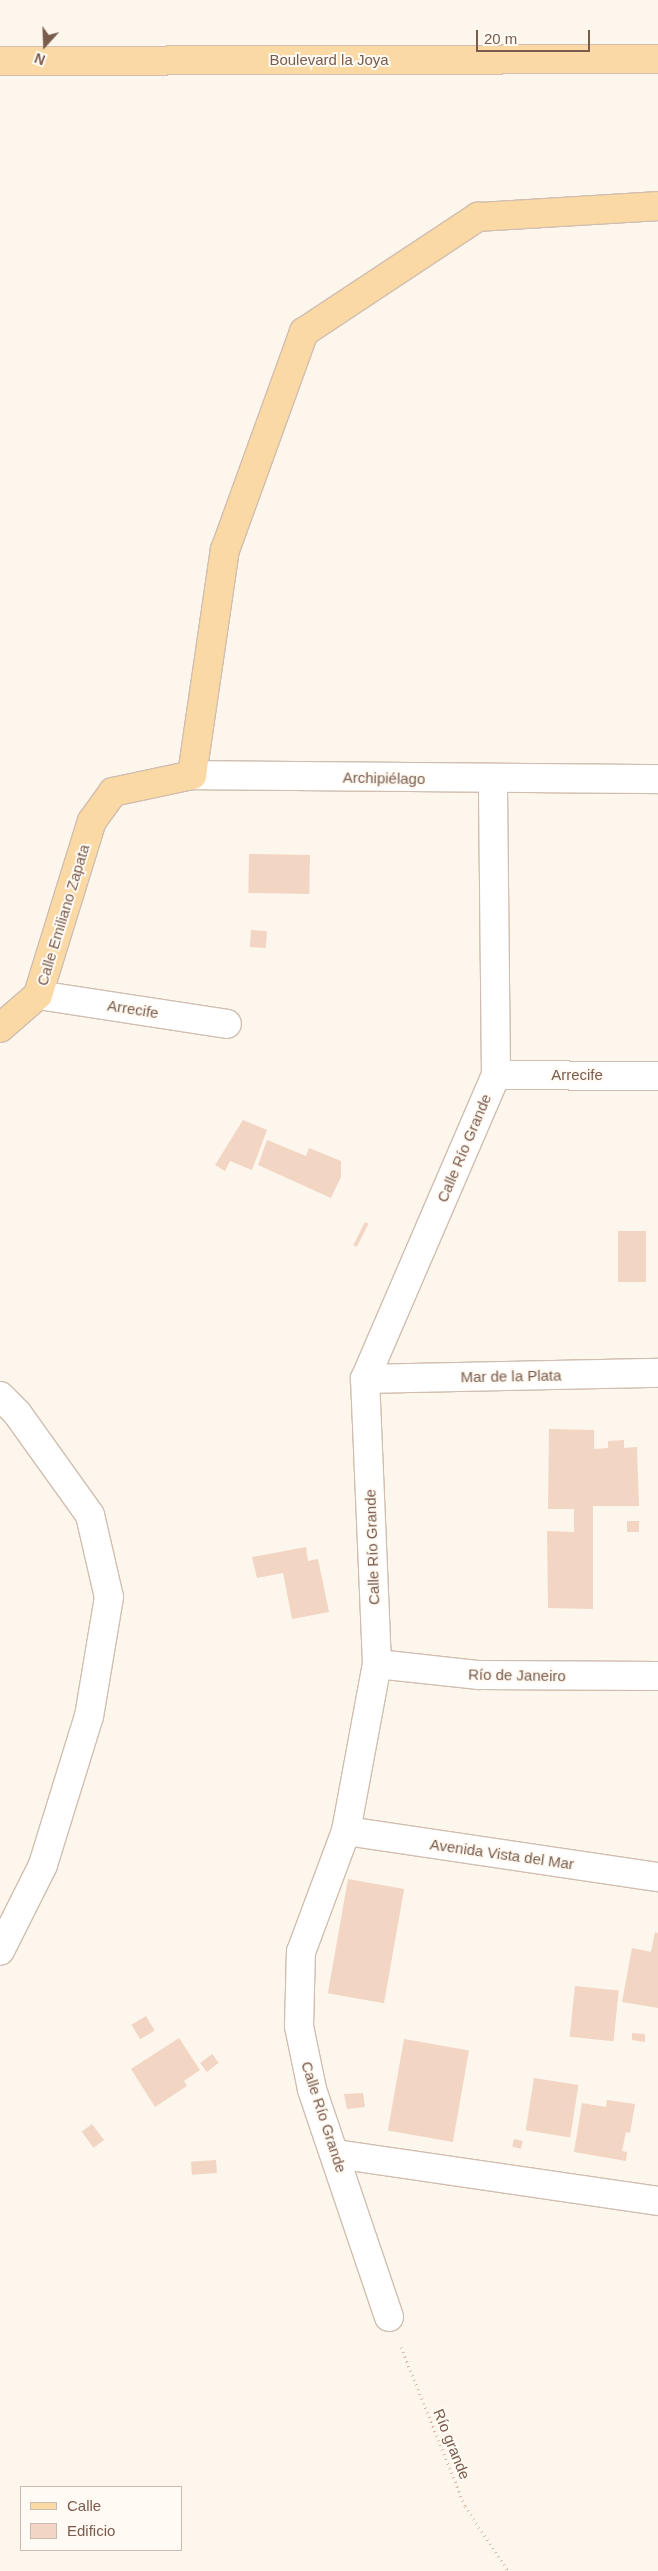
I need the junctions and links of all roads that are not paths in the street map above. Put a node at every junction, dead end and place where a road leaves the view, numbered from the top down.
1 (658, 59) edge
2 (0, 61) edge
3 (658, 206) edge
4 (192, 775) junction
5 (493, 779) junction
6 (658, 779) edge
7 (113, 792) joint
8 (38, 995) junction
9 (227, 1024) dead end
10 (0, 1028) edge
11 (496, 1075) junction
12 (658, 1076) edge
13 (658, 1373) edge
14 (365, 1380) junction
15 (0, 1396) edge
16 (377, 1664) junction
17 (658, 1676) edge
18 (346, 1831) junction
19 (658, 1877) edge
20 (0, 1951) edge
21 (336, 2154) junction
22 (658, 2201) edge
23 (389, 2317) road end

1 - 2 main road, Boulevard la Joya
3 - 4 main road
4 - 5 street, Archipiélago
4 - 7 main road, Archipiélago
5 - 6 street, Archipiélago
5 - 11 street, Calle Río Grande
7 - 8 main road, Calle Emiliano Zapata
8 - 9 street, Arrecife
8 - 10 main road, Calle Emiliano Zapata
11 - 12 street, Arrecife
11 - 14 street, Calle Río Grande
13 - 14 street, Mar de la Plata
14 - 16 street, Calle Río Grande
15 - 20 street
16 - 17 street, Río de Janeiro
16 - 18 street, Calle Río Grande
18 - 19 street, Avenida Vista del Mar
18 - 21 street, Calle Río Grande
21 - 22 street
21 - 23 street, Calle Río Grande

